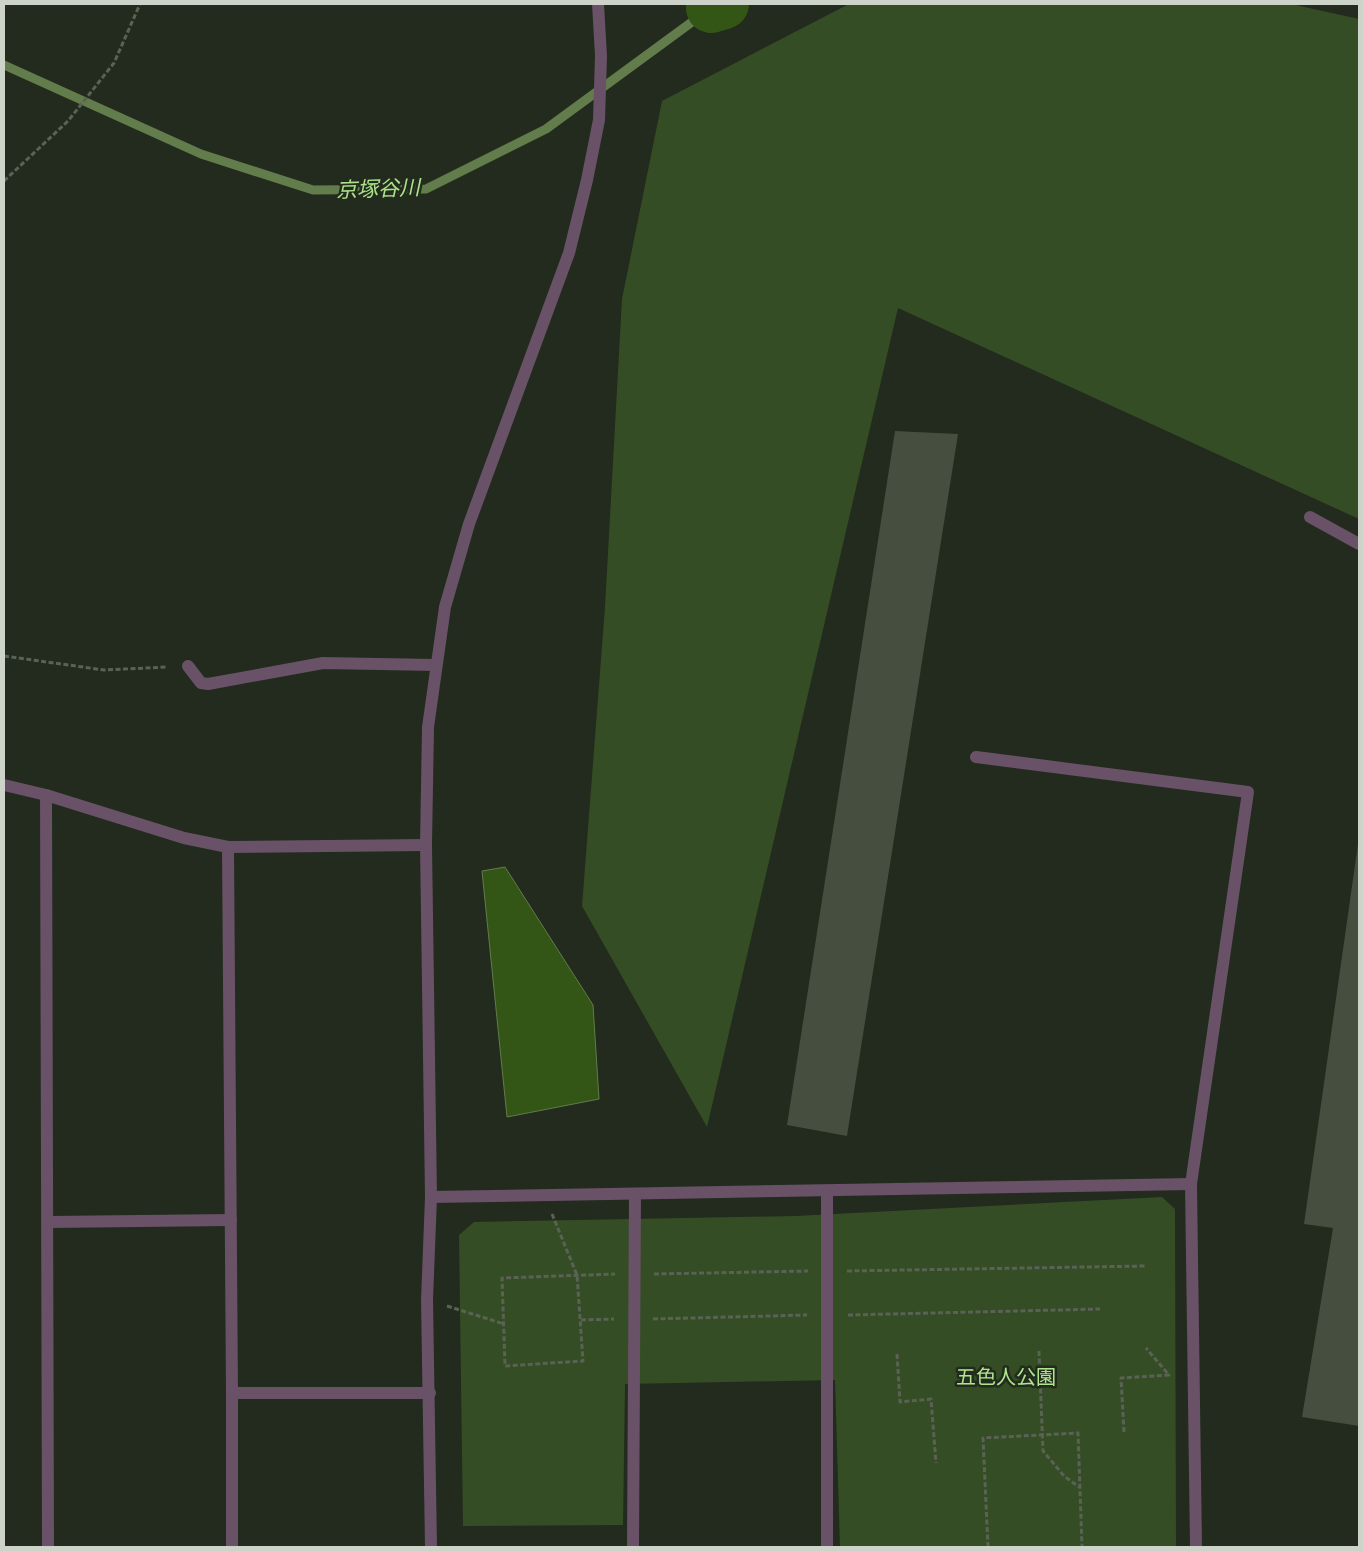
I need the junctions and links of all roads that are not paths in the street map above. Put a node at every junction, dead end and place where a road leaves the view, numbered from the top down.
1 (598, 4) edge
2 (1310, 516) dead end
3 (1359, 544) edge
4 (435, 665) junction
5 (188, 666) road end
6 (976, 757) dead end
7 (4, 785) edge
8 (46, 794) junction
9 (426, 845) junction
10 (228, 847) junction
11 (1191, 1184) junction
12 (827, 1191) junction
13 (635, 1195) junction
14 (431, 1197) junction
15 (231, 1220) junction
16 (48, 1222) junction
17 (430, 1392) junction
18 (232, 1393) junction
19 (48, 1547) edge
20 (232, 1547) edge
21 (431, 1547) edge
22 (633, 1547) edge
23 (827, 1547) edge
24 (1196, 1547) edge

1 - 4 street
2 - 3 street
4 - 5 street
4 - 9 street
6 - 11 street
7 - 8 street
8 - 10 street
8 - 16 street
9 - 10 street
9 - 14 street
10 - 15 street
11 - 12 street
11 - 24 street
12 - 13 street
12 - 23 street
13 - 14 street
13 - 22 street
14 - 17 street
15 - 16 street
15 - 18 street
16 - 19 street
17 - 18 street
17 - 21 street
18 - 20 street

